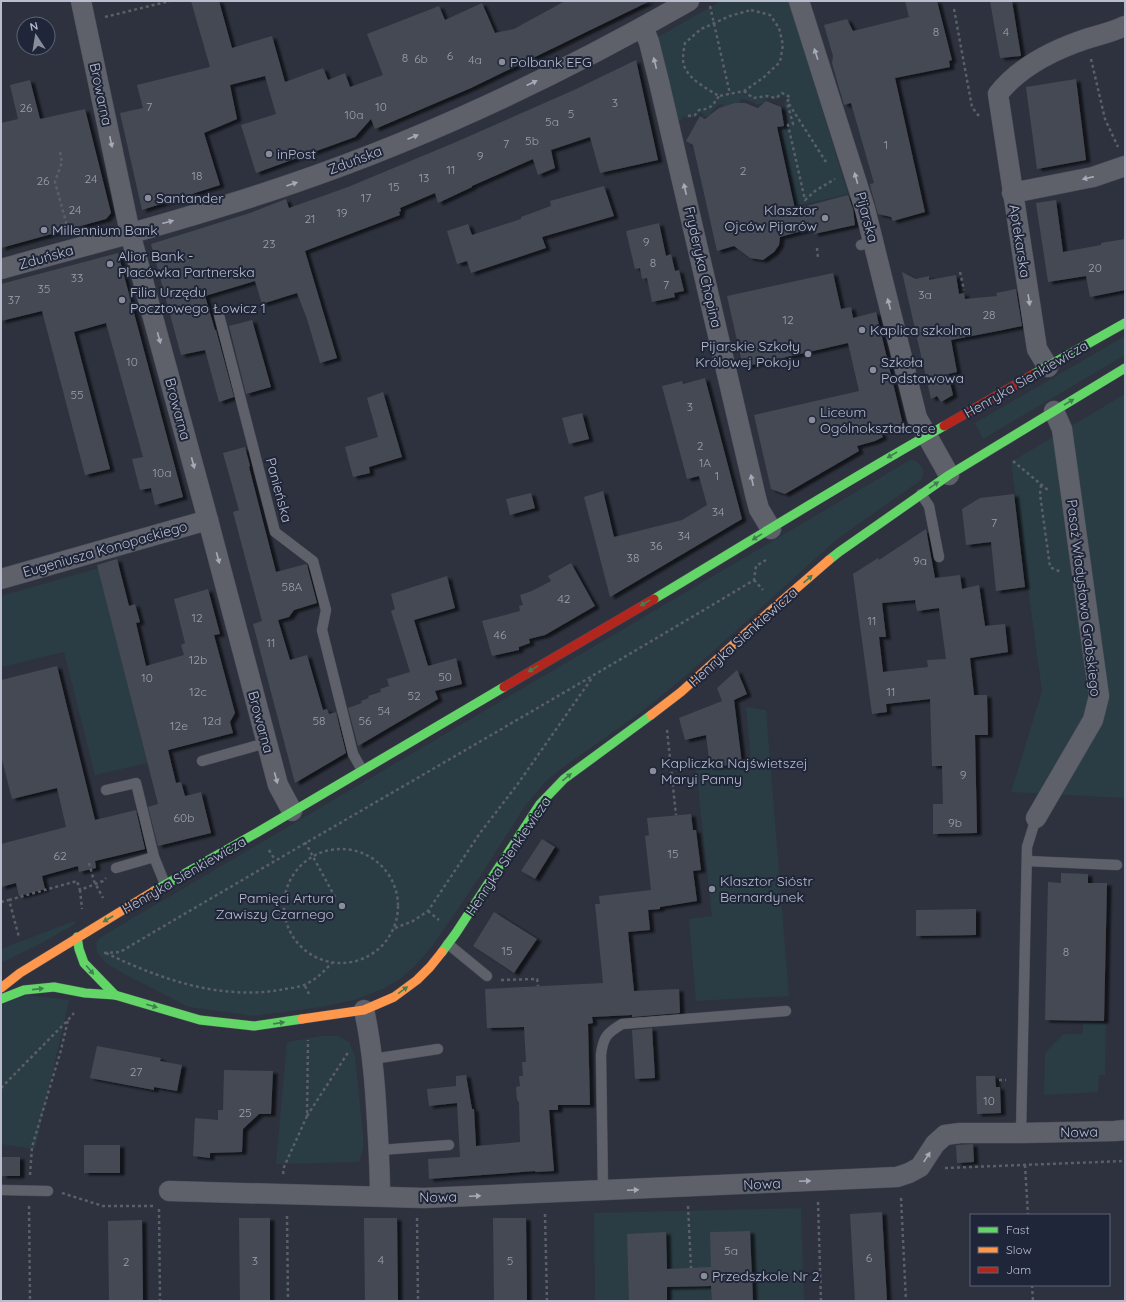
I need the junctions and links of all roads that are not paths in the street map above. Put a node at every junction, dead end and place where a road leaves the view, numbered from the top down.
1 (81, 1) edge
2 (689, 1) edge
3 (799, 1) edge
4 (1125, 26) edge
5 (643, 27) junction
6 (1122, 158) edge
7 (1012, 193) junction
8 (130, 232) junction
9 (1, 270) edge
10 (219, 315) dead end
11 (1125, 323) edge
12 (1048, 366) junction
13 (1125, 368) edge
14 (1054, 411) junction
15 (926, 435) junction
16 (949, 475) junction
17 (920, 494) junction
18 (208, 520) junction
19 (771, 528) junction
20 (939, 558) dead end
21 (1, 579) edge
22 (266, 743) junction
23 (202, 760) dead end
24 (362, 770) junction
25 (106, 790) dead end
26 (292, 811) junction
27 (1036, 818) joint
28 (154, 857) junction
29 (1027, 860) junction
30 (1117, 865) dead end
31 (116, 868) dead end
32 (166, 884) junction
33 (77, 937) junction
34 (448, 944) junction
35 (487, 976) road end
36 (1, 988) edge
37 (115, 995) junction
38 (1, 999) edge
39 (364, 1010) junction
40 (786, 1011) dead end
41 (438, 1049) dead end
42 (373, 1059) junction
43 (1125, 1130) edge
44 (1021, 1133) junction
45 (449, 1145) dead end
46 (380, 1150) junction
47 (1, 1190) edge
48 (48, 1191) road end
49 (169, 1191) dead end
50 (603, 1191) junction
51 (380, 1196) junction

1 -> 8 street, Browarna
2 - 5 street, Zduńska
15 -> 3 street, Pijarska
4 - 7 street, Aptekarska
8 -> 5 street, Zduńska
19 -> 5 street, Fryderyka Chopina
6 -> 7 street
7 -> 12 street, Aptekarska
8 - 9 street, Zduńska
8 -> 18 street, Browarna
10 - 24 lane, Panieńska
11 - 12 street, Henryka Sienkiewicza
12 - 15 street, Henryka Sienkiewicza
14 -> 13 street, Henryka Sienkiewicza
14 - 16 street, Henryka Sienkiewicza
14 - 27 street, Pasaż Władysława Grabskiego
15 - 16 street
15 -> 19 street, Henryka Sienkiewicza
17 -> 16 street, Henryka Sienkiewicza
17 - 20 lane
34 -> 17 street, Henryka Sienkiewicza
18 - 21 street, Eugeniusza Konopackiego
18 -> 22 street, Browarna
19 -> 24 street, Henryka Sienkiewicza
22 - 23 lane
22 -> 26 street, Browarna
24 - 26 street, Henryka Sienkiewicza
25 - 28 lane
26 - 32 street, Henryka Sienkiewicza
27 - 29 lane
28 - 31 lane
28 - 32 lane
29 - 30 lane
29 - 44 lane
32 -> 33 street, Henryka Sienkiewicza
33 - 36 street, Henryka Sienkiewicza
33 -> 37 street
34 - 35 lane
39 -> 34 street, Henryka Sienkiewicza
38 -> 37 street, Henryka Sienkiewicza
37 -> 39 street, Henryka Sienkiewicza
39 - 42 street
40 - 50 lane
41 - 42 lane
42 - 46 street
43 - 44 street, Nowa
50 -> 44 street, Nowa
45 - 46 lane
46 - 51 street
47 - 48 lane
49 - 51 street, Nowa
51 -> 50 street, Nowa

